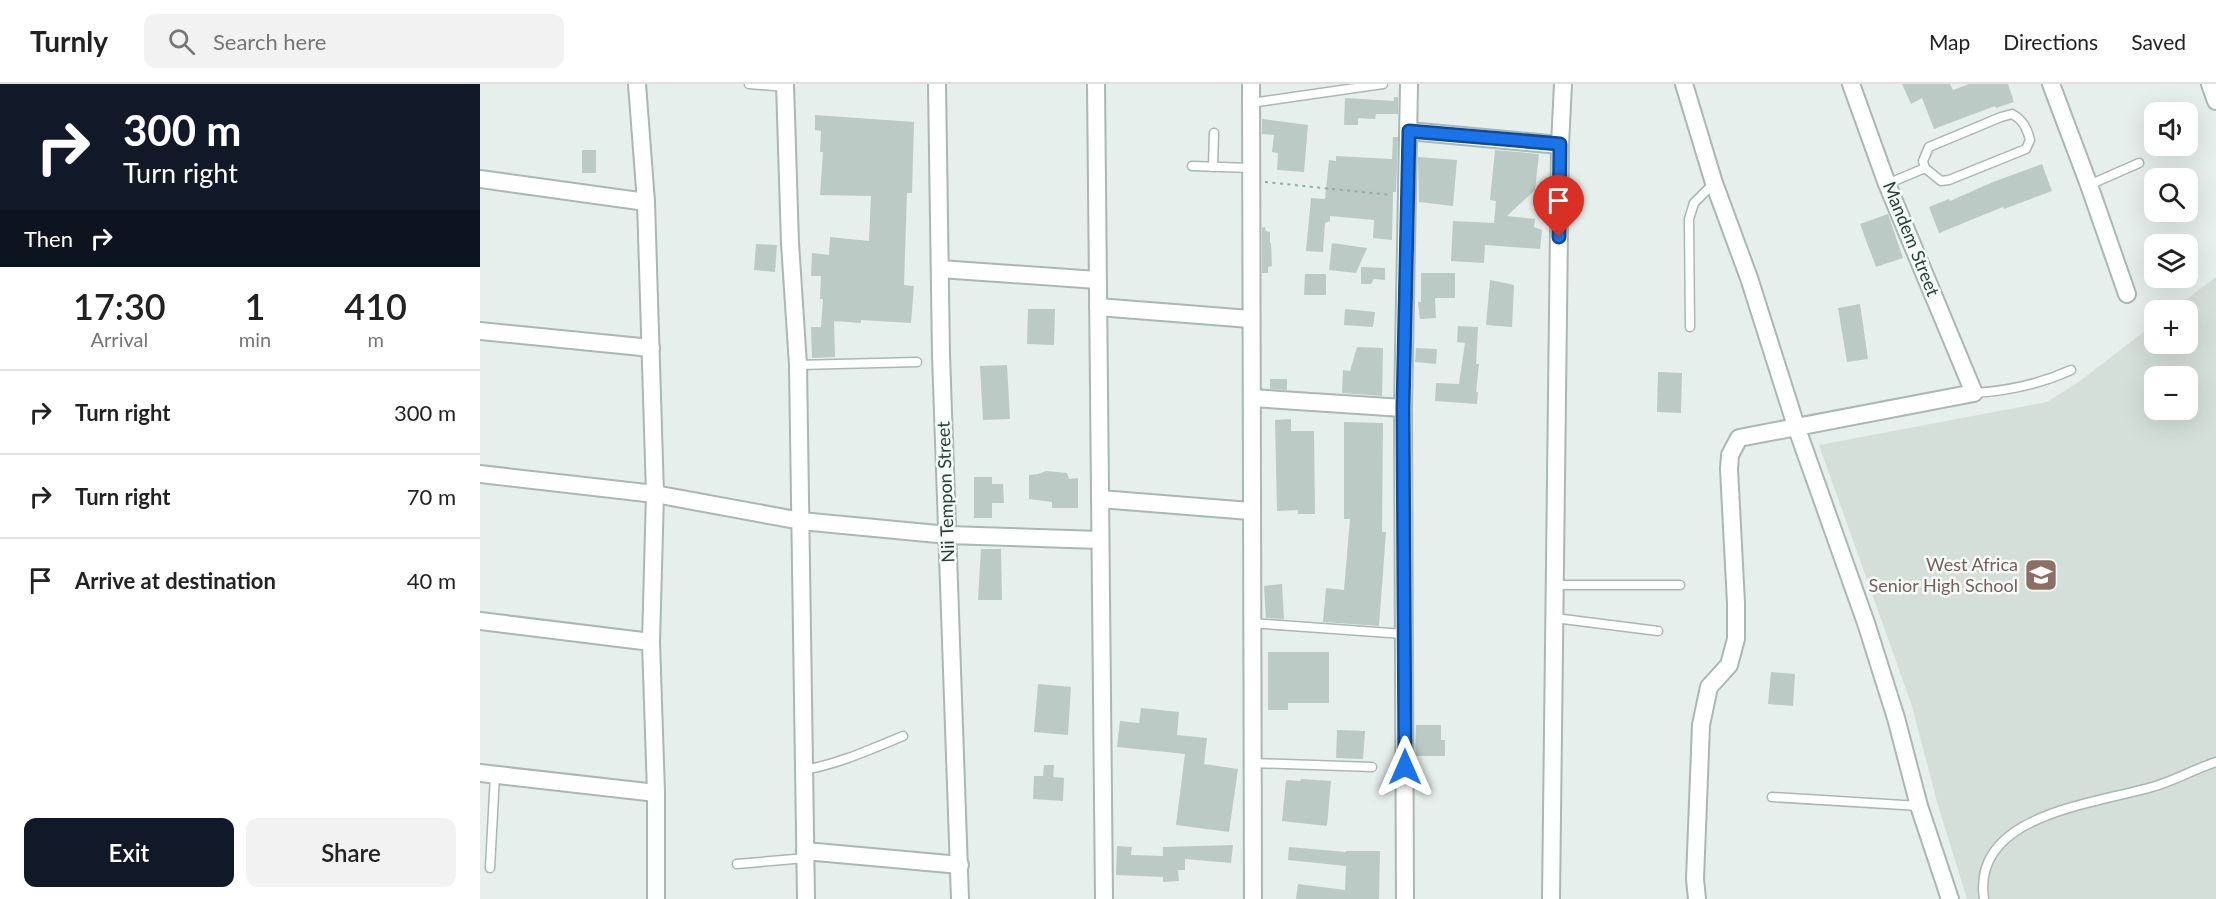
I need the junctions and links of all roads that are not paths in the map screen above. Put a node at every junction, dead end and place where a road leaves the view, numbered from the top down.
1 (637, 84) edge
2 (749, 84) edge
3 (937, 84) edge
4 (1096, 84) edge
5 (1251, 84) edge
6 (1383, 84) edge
7 (1409, 84) edge
8 (1563, 84) edge
9 (1684, 84) edge
10 (1851, 84) edge
11 (2051, 84) edge
12 (2210, 84) edge
13 (785, 86) edge
14 (2216, 101) edge
15 (1251, 103) junction
16 (1409, 131) junction
17 (1214, 133) dead end
18 (1560, 144) junction
19 (2139, 163) dead end
20 (1192, 166) dead end
21 (1213, 167) junction
22 (1925, 168) junction
23 (1250, 175) junction
24 (480, 179) edge
25 (1714, 183) junction
26 (1887, 184) junction
27 (2090, 185) junction
28 (646, 202) junction
29 (940, 269) junction
30 (1097, 280) junction
31 (2127, 294) dead end
32 (1098, 307) junction
33 (1250, 319) junction
34 (1690, 327) dead end
35 (480, 331) edge
36 (651, 348) junction
37 (917, 362) dead end
38 (798, 365) junction
39 (2071, 370) dead end
40 (1974, 393) junction
41 (1252, 398) junction
42 (1403, 408) junction
43 (1796, 426) junction
44 (480, 474) edge
45 (655, 494) junction
46 (1100, 499) junction
47 (1250, 511) junction
48 (801, 521) junction
49 (948, 535) junction
50 (1100, 540) junction
51 (1555, 585) junction
52 (1680, 585) dead end
53 (1555, 618) junction
54 (480, 621) edge
55 (1251, 623) junction
56 (1658, 632) dead end
57 (1404, 634) junction
58 (651, 642) junction
59 (903, 736) dead end
60 (2216, 762) edge
61 (1252, 763) junction
62 (1372, 767) dead end
63 (804, 770) junction
64 (488, 774) edge
65 (656, 793) junction
66 (1772, 798) dead end
67 (1919, 806) junction
68 (806, 854) junction
69 (737, 864) dead end
70 (960, 865) junction
71 (490, 868) dead end
72 (656, 899) edge
73 (806, 899) edge
74 (960, 899) edge
75 (1104, 899) edge
76 (1253, 899) edge
77 (1405, 899) edge
78 (1551, 899) edge
79 (1696, 899) edge
80 (1950, 899) edge
81 (1984, 899) edge

1 - 28 street
2 - 13 lane
3 - 29 street, Nii Tempon Street
4 - 30 street
5 - 15 street
6 - 15 lane
7 - 16 street
8 - 18 street
9 - 25 street
10 - 26 street, Mandem Street
11 - 27 street
12 - 14 street
13 - 38 street
15 - 23 street
16 - 18 street
16 - 42 street
17 - 21 lane
18 - 51 street
19 - 27 lane
20 - 21 lane
21 - 23 lane
22 - 22 lane
22 - 26 lane
23 - 33 street
24 - 28 street
25 - 34 lane
25 - 43 street
26 - 40 street, Mandem Street
27 - 31 street
28 - 36 street
29 - 30 street
29 - 49 street, Nii Tempon Street
30 - 32 street
32 - 33 street
32 - 46 street
33 - 41 street
35 - 36 street
36 - 45 street
37 - 38 lane
38 - 48 street
39 - 40 lane
40 - 43 street
41 - 42 street
41 - 47 street
42 - 57 street
43 - 67 street
43 - 79 street
44 - 45 street
45 - 48 street
45 - 58 street
46 - 47 street
46 - 50 street
47 - 55 street
48 - 49 street
48 - 63 street
49 - 50 street
49 - 70 street, Nii Tempon Street
50 - 75 street
51 - 52 lane
51 - 53 street
53 - 56 lane
53 - 78 street
54 - 58 street
55 - 57 lane
55 - 61 street
57 - 77 street
58 - 65 street
59 - 63 lane
60 - 81 lane
61 - 62 lane
61 - 76 street
63 - 68 street
64 - 65 street
64 - 71 lane
65 - 72 street
66 - 67 lane
67 - 80 street
68 - 69 lane
68 - 70 street
68 - 73 street
70 - 74 street, Nii Tempon Street

